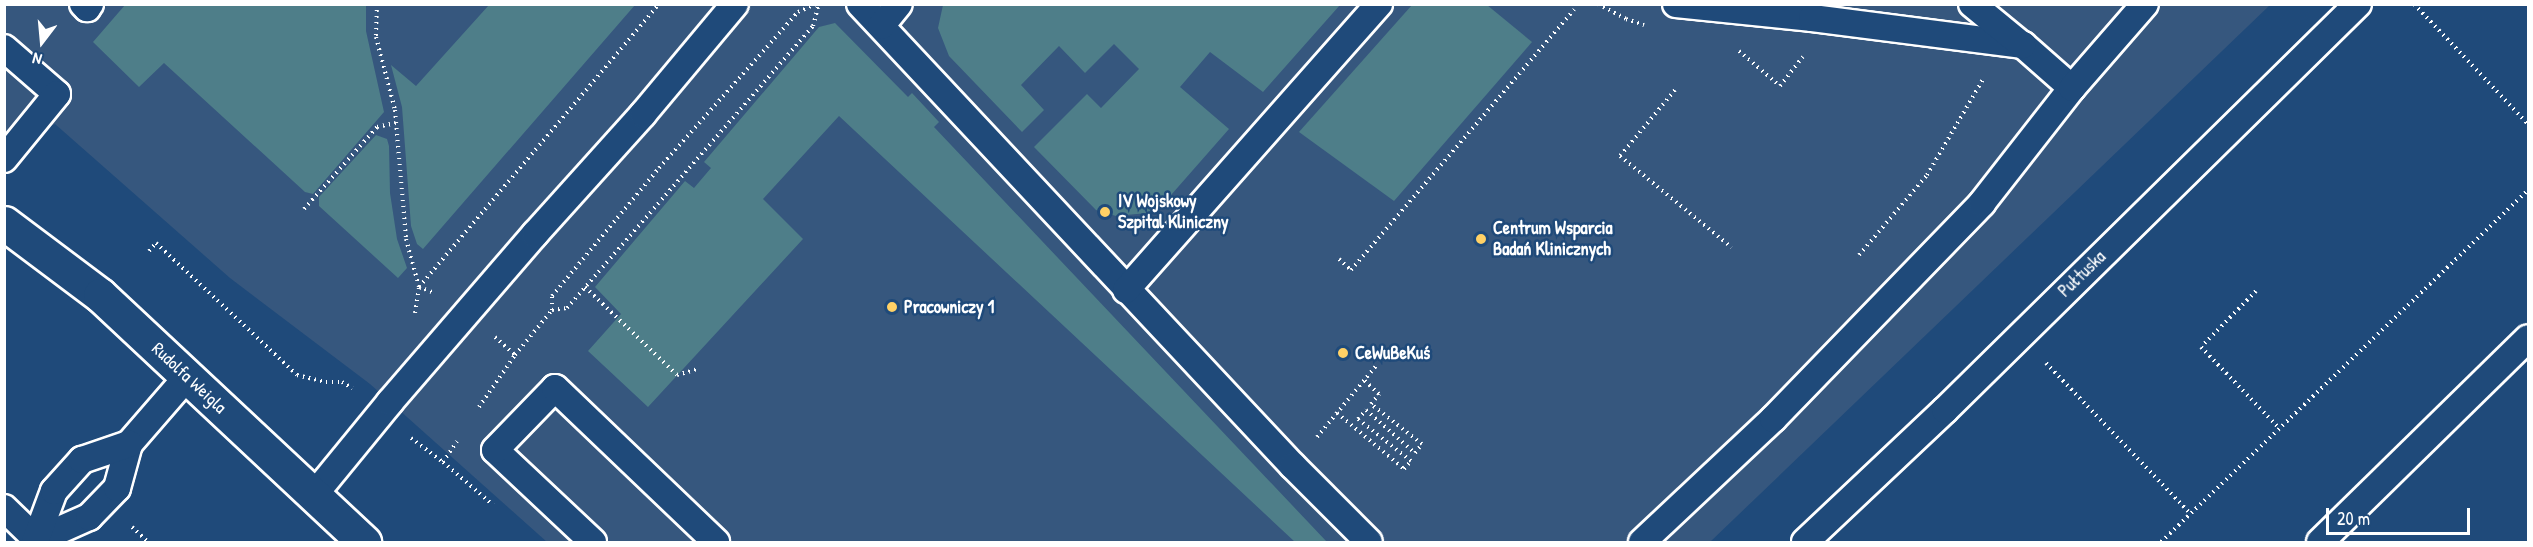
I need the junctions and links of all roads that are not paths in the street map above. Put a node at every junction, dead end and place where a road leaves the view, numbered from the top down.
1 (83, 4) edge
2 (90, 4) edge
3 (735, 4) edge
4 (860, 4) edge
5 (899, 4) edge
6 (1379, 4) edge
7 (1972, 4) edge
8 (2145, 4) edge
9 (2358, 4) edge
10 (1684, 5) edge
11 (881, 26) junction
12 (2023, 45) junction
13 (4, 48) edge
14 (2072, 88) junction
15 (4, 159) edge
16 (4, 223) edge
17 (1126, 290) junction
18 (2529, 338) edge
19 (187, 377) junction
20 (129, 444) junction
21 (314, 495) junction
22 (4, 508) edge
23 (36, 541) edge
24 (364, 543) edge
25 (593, 543) edge
26 (716, 543) edge
27 (1369, 543) edge
28 (1642, 543) edge
29 (1805, 543) edge
30 (2320, 543) edge

1 - 2 lane
3 - 21 lane
4 - 11 lane
5 - 11 lane
6 - 17 lane
7 - 12 lane
8 - 14 lane
9 - 29 lane, Pułtuska
10 - 12 lane
11 - 17 lane
12 - 14 lane
13 - 15 lane
14 - 28 lane
16 - 19 street, Rudolfa Weigla
17 - 27 lane
18 - 30 lane
19 - 20 lane
19 - 21 street, Rudolfa Weigla
20 - 23 lane
20 - 23 lane
21 - 24 street, Rudolfa Weigla
22 - 23 lane
25 - 26 lane

